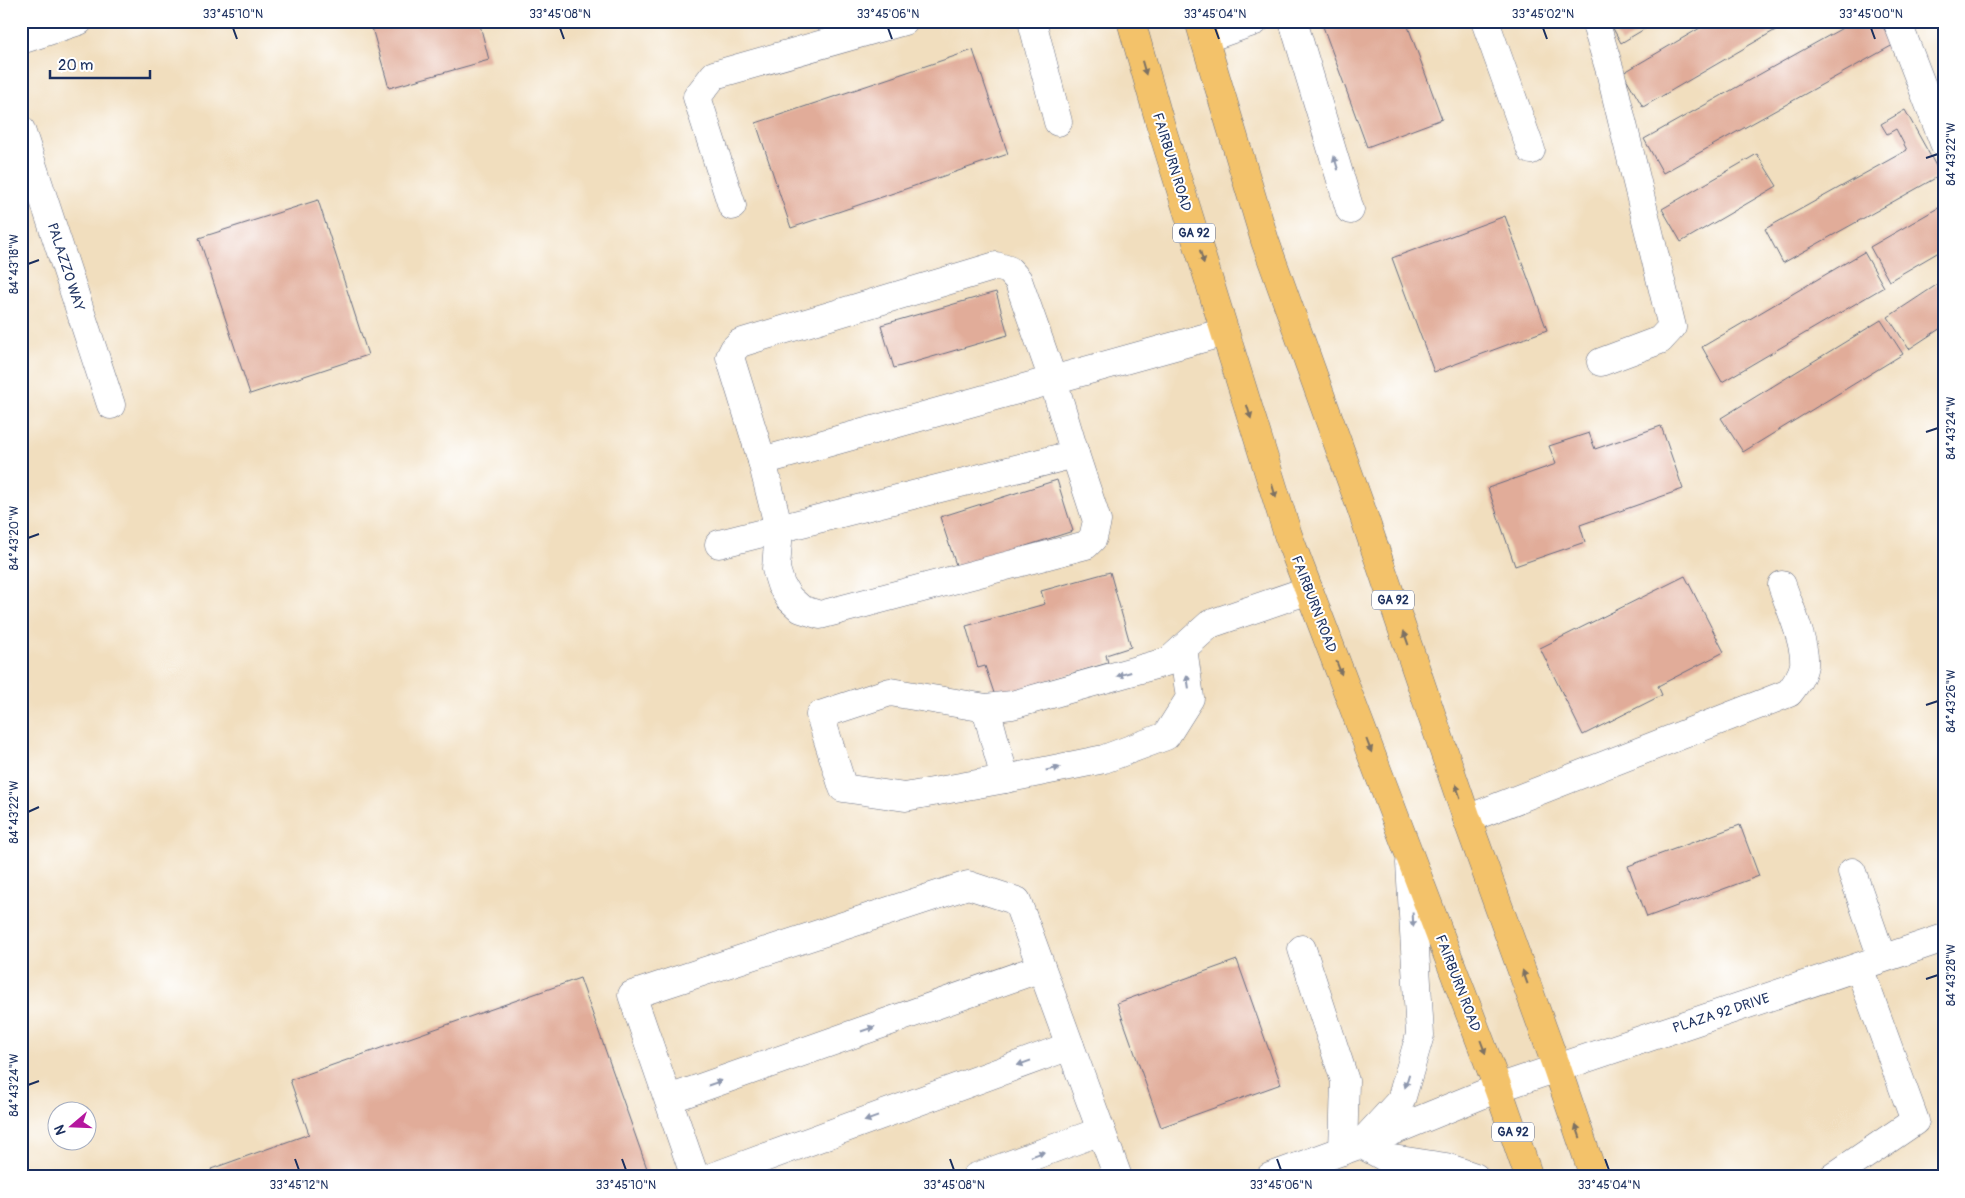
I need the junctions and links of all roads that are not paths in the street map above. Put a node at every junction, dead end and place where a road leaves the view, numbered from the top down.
1 (79, 21) edge
2 (904, 21) edge
3 (1032, 21) edge
4 (1131, 21) edge
5 (1254, 21) edge
6 (1293, 21) edge
7 (1486, 21) edge
8 (1595, 21) edge
9 (1897, 21) edge
10 (1202, 30) edge
11 (21, 40) edge
12 (1058, 122) dead end
13 (21, 130) edge
14 (1944, 143) edge
15 (1531, 150) dead end
16 (732, 206) dead end
17 (1350, 210) dead end
18 (1225, 332) junction
19 (1601, 362) dead end
20 (1053, 380) junction
21 (111, 405) dead end
22 (1075, 454) junction
23 (762, 461) junction
24 (779, 529) junction
25 (719, 544) dead end
26 (1782, 585) dead end
27 (1309, 590) junction
28 (1183, 648) junction
29 (986, 708) junction
30 (1005, 779) junction
31 (1467, 819) junction
32 (1410, 854) junction
33 (1852, 872) dead end
34 (1944, 938) edge
35 (1302, 949) dead end
36 (1871, 963) junction
37 (1041, 968) junction
38 (1070, 1046) junction
39 (1557, 1068) junction
40 (1498, 1088) junction
41 (669, 1099) junction
42 (1101, 1132) junction
43 (1352, 1147) junction
44 (695, 1177) edge
45 (712, 1177) edge
46 (976, 1177) edge
47 (1118, 1177) edge
48 (1270, 1177) edge
49 (1475, 1177) edge
50 (1529, 1177) edge
51 (1594, 1177) edge
52 (1832, 1177) edge

1 - 11 street
2 - 16 street
3 - 12 street
4 -> 18 main road, FAIRBURN ROAD / GA 92
5 - 10 street
17 -> 6 street
7 - 15 street
8 - 19 street
9 - 14 street
31 -> 10 main road, GA 92
13 - 21 street, PALAZZO WAY
18 - 20 street
18 -> 27 main road, FAIRBURN ROAD / GA 92
20 - 22 street
20 - 23 street
20 - 23 street
22 - 24 street
22 - 24 street
23 - 24 street
24 - 25 street
26 - 31 street
27 - 28 street
27 -> 32 main road, FAIRBURN ROAD / GA 92
28 -> 29 street
30 -> 28 street
29 - 30 street
29 - 30 street
39 -> 31 main road, GA 92
32 -> 40 main road, FAIRBURN ROAD / GA 92
32 -> 43 street
33 - 36 street
34 - 36 street, PLAZA 92 DRIVE
35 - 43 street
36 - 39 street, PLAZA 92 DRIVE
36 - 52 street
37 - 38 street
41 -> 37 street
37 - 41 street
38 - 42 street
38 -> 45 street
39 - 40 street, PLAZA 92 DRIVE
51 -> 39 main road, GA 92
40 - 43 street, PLAZA 92 DRIVE
40 - 50 main road, FAIRBURN ROAD / GA 92
41 - 44 street
46 -> 42 street
42 - 47 street
43 - 48 street, PLAZA 92 DRIVE
43 - 49 street

